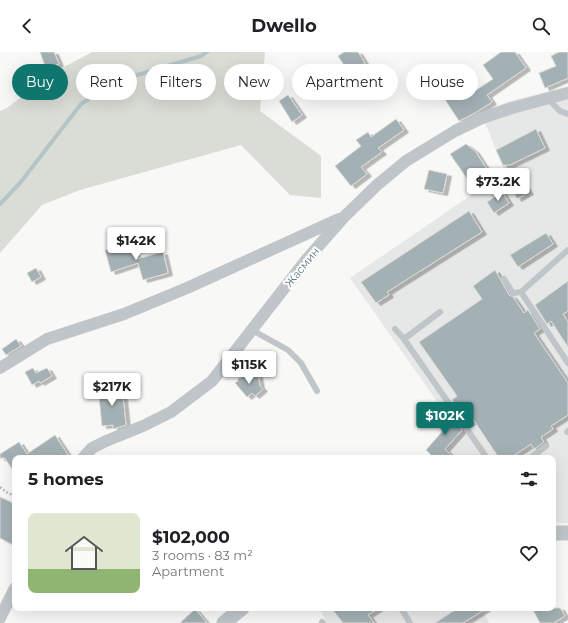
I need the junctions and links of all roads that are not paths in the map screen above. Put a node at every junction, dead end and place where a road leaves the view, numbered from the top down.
1 (568, 93) edge
2 (544, 100) junction
3 (568, 114) edge
4 (344, 217) junction
5 (568, 250) edge
6 (504, 278) dead end
7 (522, 292) junction
8 (440, 312) dead end
9 (395, 329) dead end
10 (252, 330) junction
11 (404, 339) junction
12 (568, 364) edge
13 (0, 368) edge
14 (318, 390) dead end
15 (546, 446) dead end
16 (86, 455) edge
17 (485, 455) edge
18 (534, 455) edge
19 (556, 533) edge
20 (568, 533) edge
21 (12, 594) edge
22 (238, 611) edge
23 (403, 611) edge
24 (0, 618) edge
25 (224, 623) edge
26 (410, 623) edge

1 - 2 street, Жасмин
2 - 3 lane
2 - 4 street, Жасмин
4 - 10 street, Жасмин
4 - 13 street
5 - 7 lane
6 - 7 lane
7 - 12 lane
8 - 11 lane
9 - 11 lane
10 - 14 lane
10 - 16 street, Жасмин
11 - 17 lane
15 - 18 lane
19 - 20 street
21 - 24 street
22 - 25 street
23 - 26 lane

